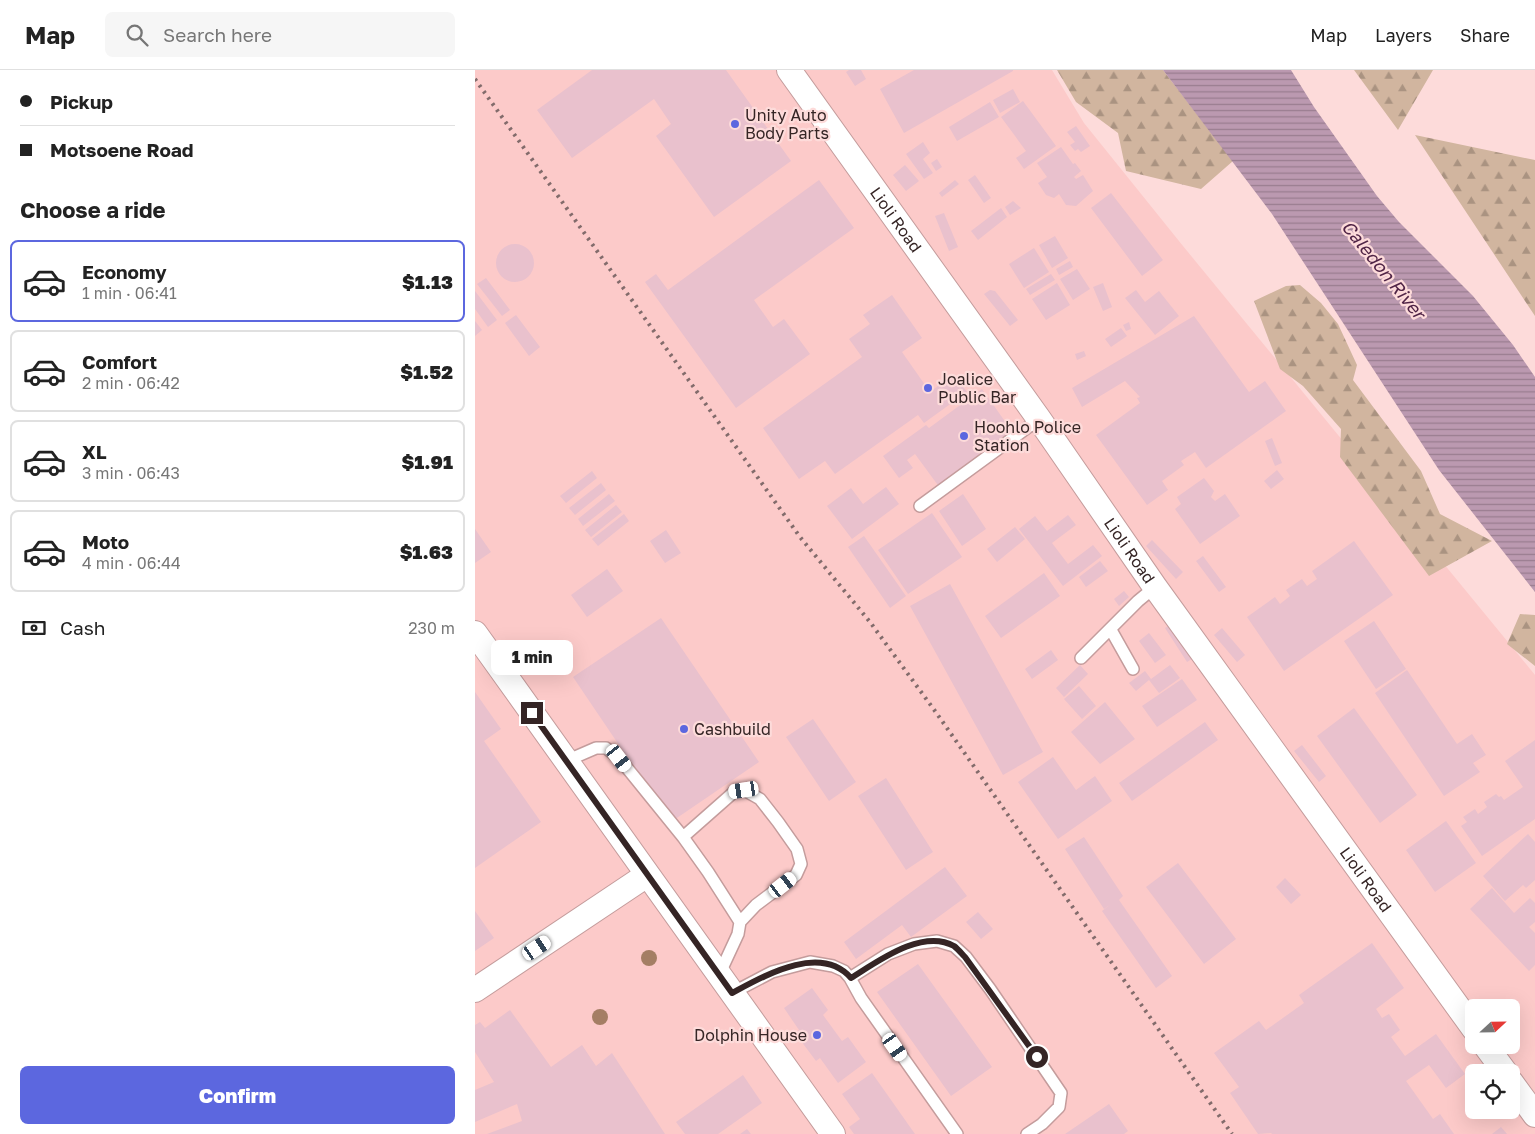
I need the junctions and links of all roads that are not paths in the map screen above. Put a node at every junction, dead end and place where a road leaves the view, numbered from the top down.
1 (789, 70) edge
2 (1039, 419) junction
3 (920, 506) dead end
4 (1155, 587) junction
5 (1111, 630) junction
6 (475, 633) edge
7 (1081, 658) dead end
8 (1133, 669) dead end
9 (566, 761) junction
10 (683, 837) junction
11 (647, 875) junction
12 (740, 922) junction
13 (851, 978) junction
14 (725, 984) junction
15 (475, 990) edge
16 (1465, 1017) edge
17 (1520, 1094) edge
18 (1535, 1115) edge
19 (833, 1134) edge
20 (957, 1134) edge
21 (1027, 1134) edge

1 - 2 street, Lioli Road
2 - 3 lane
2 - 4 street, Lioli Road
4 - 5 lane
4 - 16 street, Lioli Road
5 - 7 lane
5 - 8 lane
6 - 9 street
9 - 10 lane
9 - 11 street
10 - 12 lane
10 - 12 lane
11 - 14 street
11 - 15 street
12 - 14 lane
13 - 14 lane
13 - 20 lane
13 - 21 lane
14 - 19 street
17 - 18 street

